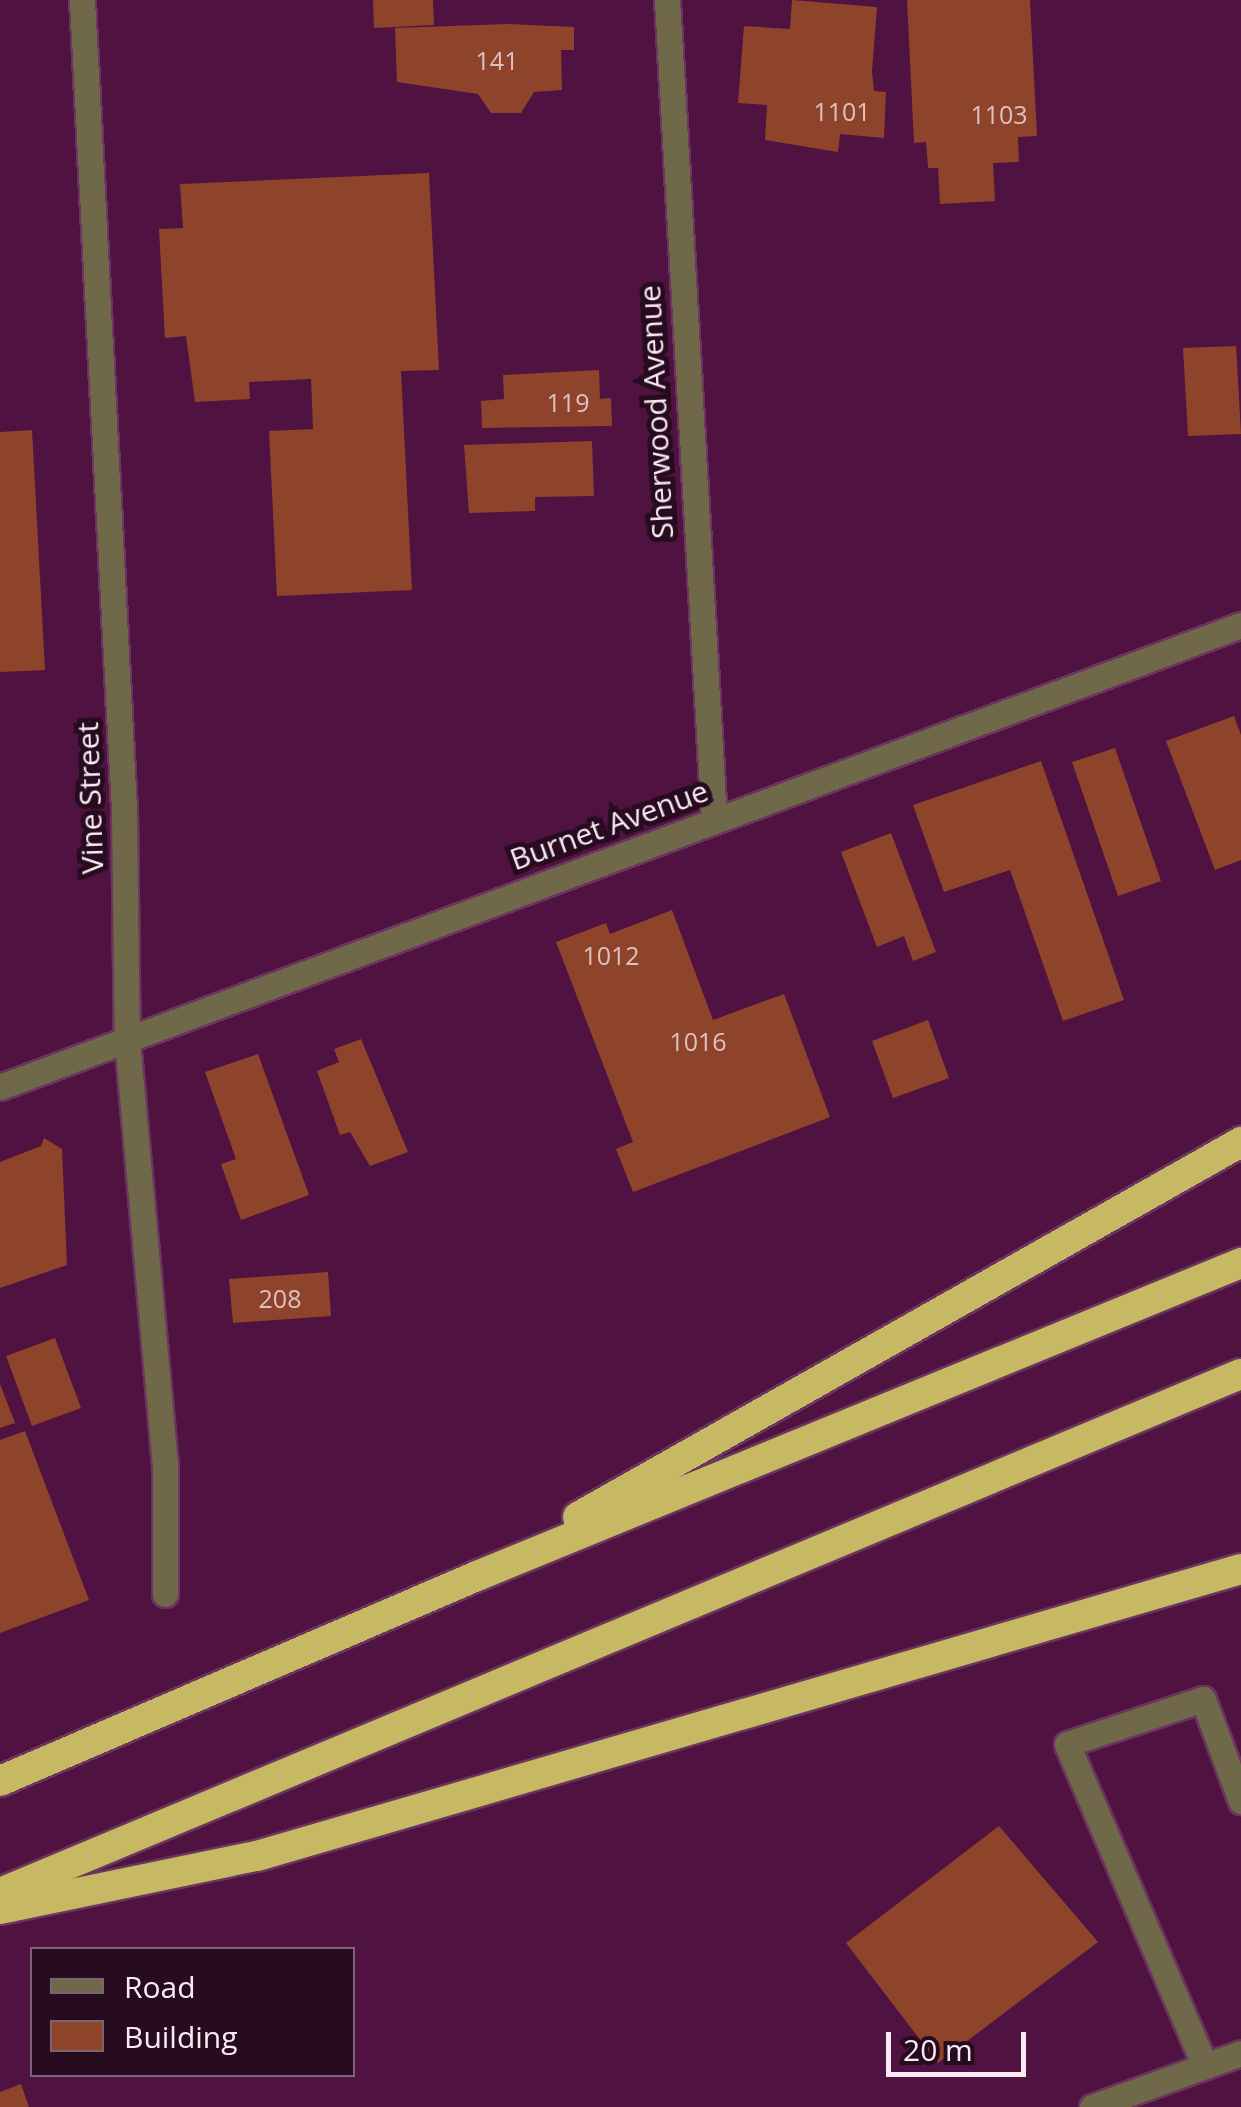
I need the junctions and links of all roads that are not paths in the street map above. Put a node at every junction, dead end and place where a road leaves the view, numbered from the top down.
1 (82, 0) edge
2 (667, 0) edge
3 (1241, 625) edge
4 (714, 821) junction
5 (126, 1040) junction
6 (0, 1087) edge
7 (1241, 1142) edge
8 (1241, 1263) edge
9 (1241, 1374) edge
10 (1241, 1569) edge
11 (477, 1576) junction
12 (165, 1594) dead end
13 (0, 1781) edge
14 (1241, 1801) edge
15 (0, 1893) edge
16 (0, 1909) edge
17 (1241, 2053) edge
18 (1204, 2066) junction
19 (1092, 2107) edge

1 - 5 street, Vine Street
2 - 4 street, Sherwood Avenue
3 - 4 street, Burnet Avenue
4 - 5 street, Burnet Avenue
5 - 6 street, Burnet Avenue
5 - 12 street, Vine Street
7 - 11 highway
8 - 11 highway
9 - 15 highway
10 - 16 highway
11 - 13 highway
14 - 18 street
17 - 18 street
18 - 19 street

